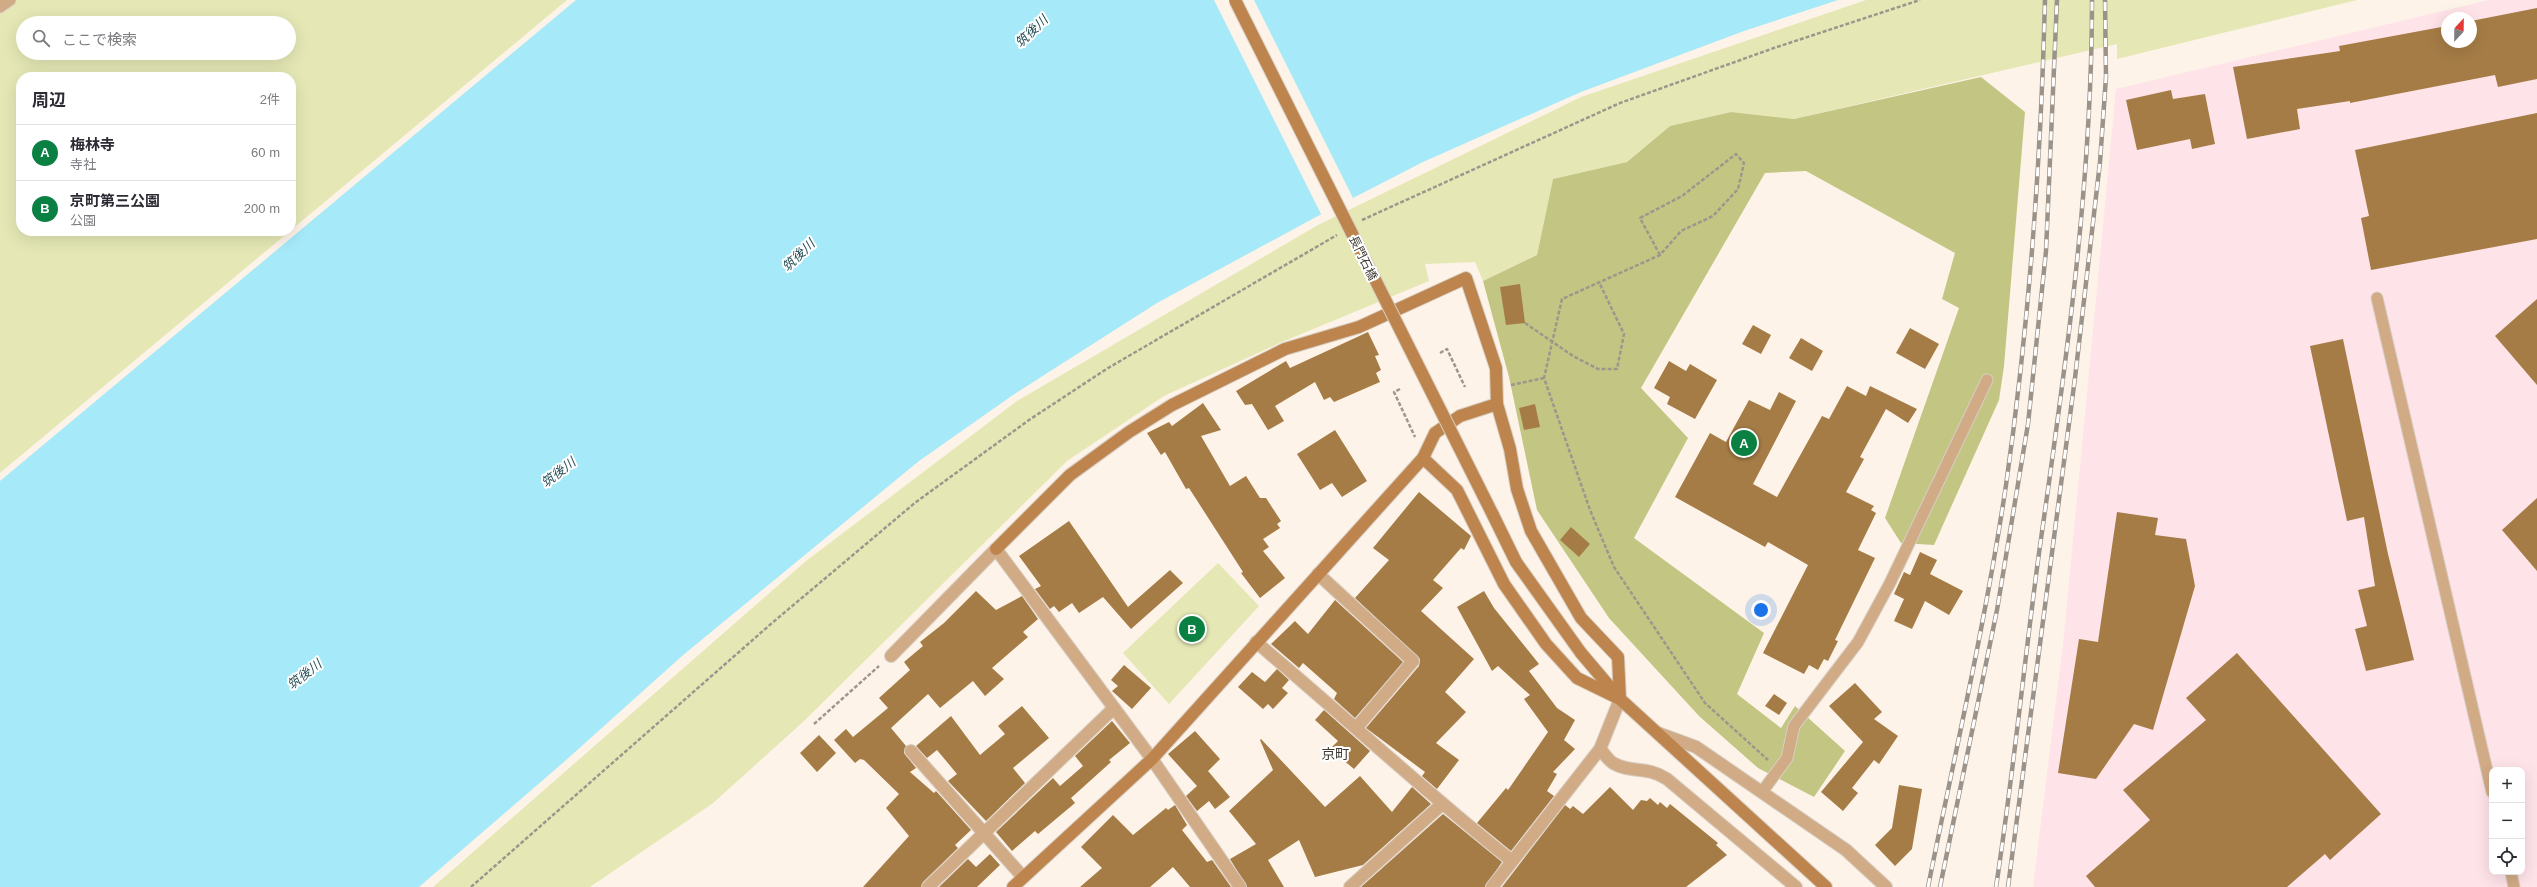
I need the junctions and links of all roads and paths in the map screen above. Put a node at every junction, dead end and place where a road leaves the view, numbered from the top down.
1 (10, 0) edge
2 (1236, 0) edge
3 (1920, 0) edge
4 (0, 7) edge
5 (1359, 222) dead end
6 (1339, 233) dead end
7 (1660, 255) junction
8 (1599, 282) junction
9 (2377, 298) dead end
10 (1525, 322) dead end
11 (1553, 340) junction
12 (1440, 353) dead end
13 (1544, 378) junction
14 (1987, 380) dead end
15 (1465, 386) dead end
16 (1496, 388) junction
17 (1400, 389) dead end
18 (1497, 404) junction
19 (1416, 438) dead end
20 (1423, 458) junction
21 (996, 549) junction
22 (1318, 574) junction
23 (1256, 642) junction
24 (891, 656) joint
25 (1620, 699) junction
26 (1114, 708) junction
27 (814, 724) dead end
28 (1357, 726) junction
29 (1653, 731) junction
30 (1600, 749) junction
31 (911, 752) dead end
32 (1152, 759) junction
33 (1778, 770) junction
34 (2489, 779) edge
35 (1762, 792) junction
36 (1441, 805) junction
37 (984, 832) junction
38 (1512, 861) junction
39 (2511, 875) edge
40 (1023, 877) junction
41 (471, 887) edge
42 (928, 887) edge
43 (1014, 887) edge
44 (1240, 887) edge
45 (1350, 887) edge
46 (1492, 887) edge
47 (1796, 887) edge
48 (1826, 887) edge
49 (1886, 887) edge
50 (2514, 887) edge

1 - 4 lane
2 - 25 street, 長門石橋, bridge
3 - 5 path
6 - 41 path
7 - 7 path
7 - 8 path
8 - 11 path
8 - 11 path
9 - 34 lane
10 - 11 path
11 - 13 path
12 - 15 path
13 - 16 path
13 - 33 path
14 - 33 lane
16 - 18 street
16 - 21 street
17 - 19 path
18 - 20 street
18 - 25 street
20 - 22 street
20 - 25 street
21 - 24 street
21 - 26 street
22 - 23 street
22 - 28 street
23 - 28 street
23 - 32 street
24 - 27 path
25 - 29 street
25 - 30 street
26 - 32 street
26 - 37 street
28 - 36 street
29 - 35 street
29 - 48 street
30 - 38 street
30 - 47 street
31 - 37 street
32 - 40 street
32 - 44 street
33 - 35 lane
35 - 49 street
36 - 38 street
36 - 45 street
37 - 40 street
37 - 42 street
38 - 46 street
39 - 50 lane
40 - 43 street

